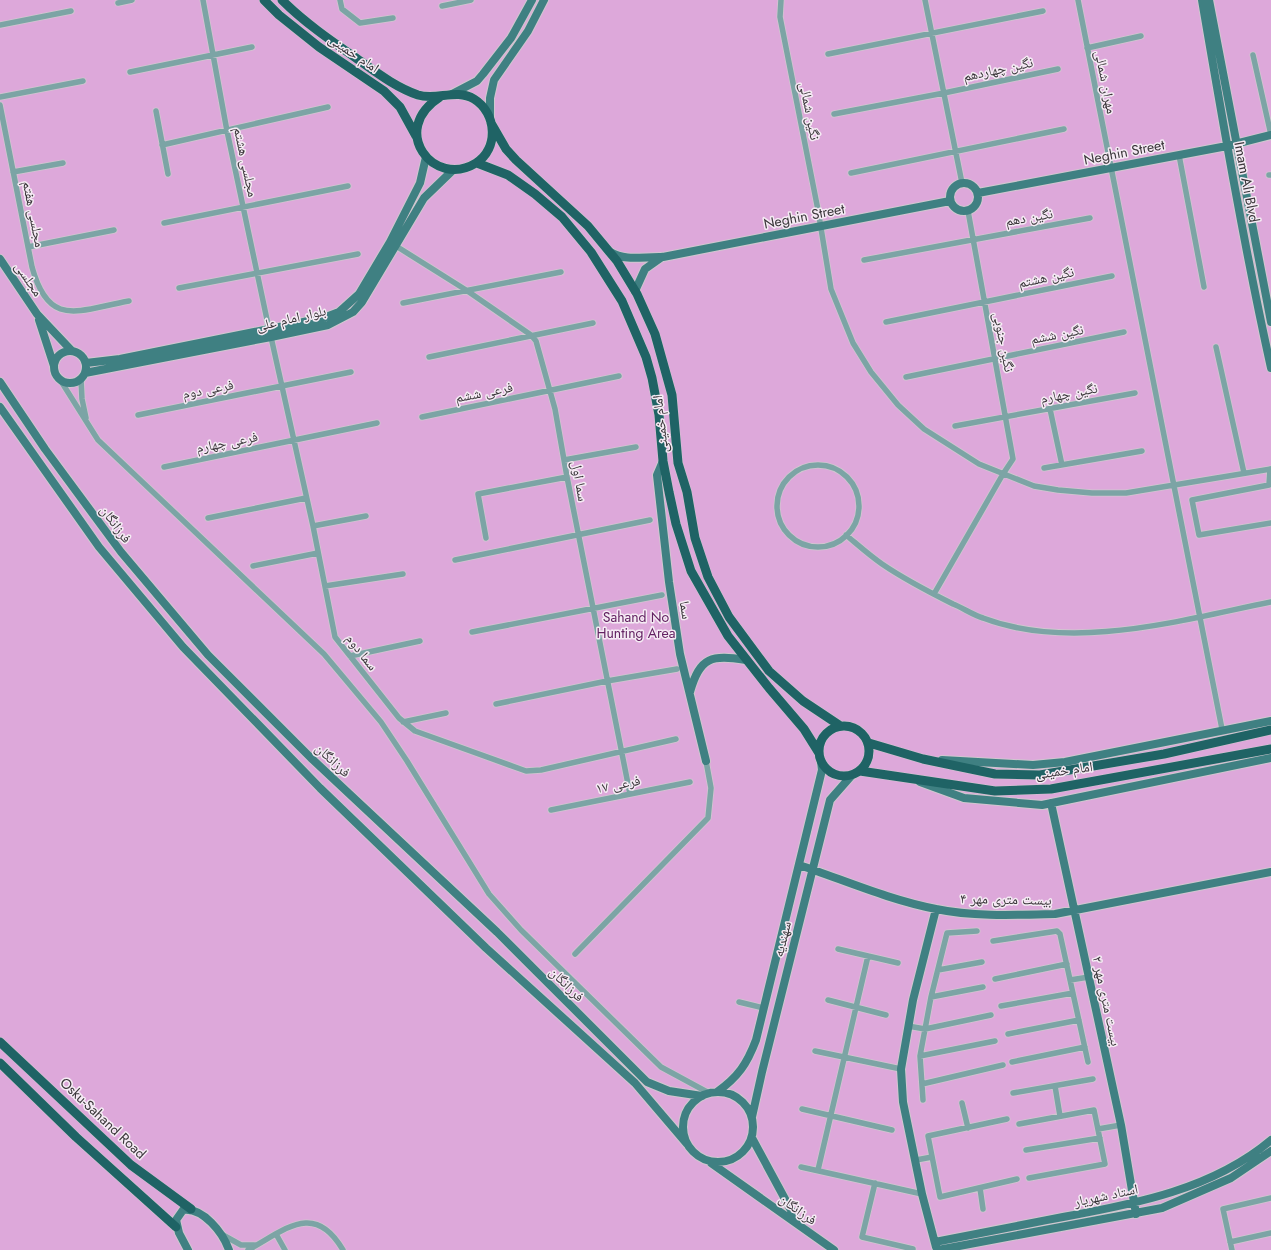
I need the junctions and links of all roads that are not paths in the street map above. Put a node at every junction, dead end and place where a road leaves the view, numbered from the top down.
1 (132, 0) edge
2 (203, 0) edge
3 (264, 0) edge
4 (282, 0) edge
5 (340, 0) edge
6 (471, 0) edge
7 (532, 0) edge
8 (544, 0) edge
9 (781, 0) edge
10 (925, 0) edge
11 (1078, 0) edge
12 (1202, 0) edge
13 (1209, 0) edge
14 (118, 2) dead end
15 (442, 6) dead end
16 (72, 11) dead end
17 (1042, 12) dead end
18 (393, 18) dead end
19 (0, 25) edge
20 (931, 34) junction
21 (1141, 36) dead end
22 (252, 47) dead end
23 (1087, 48) junction
24 (828, 54) dead end
25 (213, 55) junction
26 (1253, 55) dead end
27 (1058, 69) dead end
28 (130, 72) dead end
29 (84, 81) dead end
30 (944, 93) junction
31 (452, 94) junction
32 (440, 96) junction
33 (0, 97) edge
34 (0, 104) edge
35 (328, 107) dead end
36 (156, 111) dead end
37 (834, 114) dead end
38 (490, 121) junction
39 (1064, 129) dead end
40 (227, 131) junction
41 (1271, 135) edge
42 (417, 138) junction
43 (1237, 143) junction
44 (162, 145) junction
45 (1227, 146) junction
46 (955, 152) junction
47 (1179, 155) junction
48 (426, 157) junction
49 (62, 163) dead end
50 (477, 163) junction
51 (1110, 168) junction
52 (453, 170) junction
53 (13, 172) junction
54 (852, 173) dead end
55 (168, 174) dead end
56 (962, 183) junction
57 (348, 186) dead end
58 (978, 193) junction
59 (950, 201) junction
60 (244, 207) junction
61 (968, 211) junction
62 (1090, 218) dead end
63 (164, 223) dead end
64 (820, 226) junction
65 (114, 230) dead end
66 (973, 239) junction
67 (393, 244) junction
68 (28, 247) junction
69 (608, 250) junction
70 (358, 254) dead end
71 (663, 257) junction
72 (0, 259) edge
73 (864, 260) dead end
74 (258, 272) junction
75 (561, 272) dead end
76 (1112, 276) dead end
77 (179, 288) dead end
78 (1204, 288) dead end
79 (466, 290) junction
80 (635, 291) junction
81 (129, 301) dead end
82 (985, 302) junction
83 (403, 303) dead end
84 (1269, 304) edge
85 (1257, 306) junction
86 (37, 314) junction
87 (886, 322) dead end
88 (1271, 322) edge
89 (593, 323) dead end
90 (269, 329) junction
91 (1124, 332) dead end
92 (531, 334) junction
93 (271, 337) junction
94 (1216, 347) dead end
95 (72, 351) junction
96 (429, 356) dead end
97 (995, 358) junction
98 (86, 363) junction
99 (54, 366) junction
100 (1271, 368) edge
101 (351, 372) dead end
102 (83, 376) junction
103 (619, 376) dead end
104 (906, 376) dead end
105 (58, 378) junction
106 (0, 382) edge
107 (282, 386) junction
108 (551, 391) junction
109 (1135, 393) dead end
110 (0, 407) edge
111 (1050, 409) junction
112 (138, 415) dead end
113 (422, 417) dead end
114 (1006, 417) junction
115 (376, 423) dead end
116 (88, 424) junction
117 (955, 426) dead end
118 (294, 441) junction
119 (636, 447) dead end
120 (1142, 451) dead end
121 (564, 460) junction
122 (663, 461) junction
123 (1062, 465) junction
124 (164, 467) dead end
125 (1044, 468) dead end
126 (1271, 469) edge
127 (1244, 473) junction
128 (1003, 474) junction
129 (567, 477) junction
130 (1173, 486) junction
131 (306, 498) junction
132 (366, 516) dead end
133 (208, 518) dead end
134 (650, 520) dead end
135 (1271, 523) edge
136 (313, 526) junction
137 (578, 534) junction
138 (846, 535) junction
139 (486, 538) dead end
140 (318, 553) junction
141 (455, 560) dead end
142 (253, 566) dead end
143 (403, 574) dead end
144 (325, 586) junction
145 (934, 594) junction
146 (662, 595) dead end
147 (1271, 602) edge
148 (592, 608) junction
149 (1198, 616) junction
150 (472, 632) dead end
151 (420, 641) dead end
152 (350, 656) junction
153 (746, 660) junction
154 (677, 669) dead end
155 (606, 681) junction
156 (690, 692) junction
157 (496, 704) dead end
158 (446, 713) dead end
159 (1271, 720) edge
160 (403, 722) junction
161 (839, 725) junction
162 (1222, 729) junction
163 (1271, 730) edge
164 (676, 739) dead end
165 (869, 743) junction
166 (1271, 749) edge
167 (621, 752) junction
168 (820, 757) junction
169 (1271, 758) edge
170 (923, 759) junction
171 (706, 761) joint
172 (856, 773) junction
173 (912, 779) junction
174 (690, 782) dead end
175 (630, 794) junction
176 (1051, 804) junction
177 (551, 810) dead end
178 (798, 865) junction
179 (814, 870) junction
180 (1271, 872) edge
181 (936, 909) junction
182 (1075, 910) junction
183 (977, 931) dead end
184 (994, 941) dead end
185 (838, 949) dead end
186 (575, 954) dead end
187 (868, 956) junction
188 (982, 962) dead end
189 (898, 963) dead end
190 (1067, 964) junction
191 (938, 970) junction
192 (1089, 976) junction
193 (995, 979) dead end
194 (1070, 980) junction
195 (983, 987) dead end
196 (1073, 993) junction
197 (931, 997) junction
198 (828, 1000) dead end
199 (739, 1002) dead end
200 (1002, 1006) dead end
201 (856, 1007) junction
202 (764, 1008) junction
203 (886, 1014) dead end
204 (991, 1015) dead end
205 (1079, 1020) junction
206 (908, 1026) junction
207 (925, 1029) junction
208 (1008, 1034) dead end
209 (995, 1041) dead end
210 (0, 1042) edge
211 (1085, 1047) junction
212 (815, 1051) dead end
213 (920, 1056) junction
214 (844, 1059) junction
215 (1012, 1062) dead end
216 (1088, 1062) dead end
217 (0, 1063) edge
218 (1003, 1065) dead end
219 (901, 1069) junction
220 (1093, 1080) dead end
221 (922, 1084) junction
222 (1055, 1086) junction
223 (1013, 1092) dead end
224 (709, 1094) junction
225 (923, 1100) dead end
226 (962, 1103) dead end
227 (802, 1109) dead end
228 (831, 1115) junction
229 (1060, 1116) junction
230 (752, 1117) junction
231 (1007, 1119) dead end
232 (1019, 1124) dead end
233 (1120, 1125) junction
234 (968, 1128) junction
235 (1098, 1129) junction
236 (892, 1130) dead end
237 (752, 1138) junction
238 (1100, 1138) junction
239 (1271, 1140) edge
240 (687, 1144) junction
241 (1026, 1150) dead end
242 (1271, 1151) edge
243 (932, 1157) junction
244 (916, 1160) junction
245 (709, 1161) junction
246 (802, 1167) dead end
247 (818, 1170) junction
248 (1029, 1178) dead end
249 (1018, 1180) dead end
250 (875, 1183) junction
251 (980, 1188) junction
252 (922, 1194) junction
253 (1271, 1198) edge
254 (1134, 1204) junction
255 (191, 1209) junction
256 (983, 1209) dead end
257 (1136, 1214) junction
258 (176, 1227) junction
259 (800, 1228) junction
260 (220, 1233) junction
261 (1271, 1233) edge
262 (276, 1234) junction
263 (1230, 1242) junction
264 (258, 1244) junction
265 (936, 1247) edge
266 (912, 1249) dead end
267 (188, 1250) edge
268 (230, 1250) edge
269 (248, 1250) edge
270 (285, 1250) edge
271 (343, 1250) edge
272 (834, 1250) edge
273 (1232, 1250) edge

1 - 14 street
2 - 25 street, مجلسی هشتم
3 - 42 main road, امام خمینی
4 - 32 main road, امام خمینی
5 - 18 street
6 - 15 street
7 - 31 main road
8 - 38 main road
9 - 64 street, نگین شمالی
10 - 20 street
11 - 23 street, مهران شمالی
12 - 45 main road, Imam Ali Blvd
13 - 43 main road, Imam Ali Blvd
16 - 19 street
17 - 20 street
20 - 24 street
20 - 30 street
21 - 23 street
22 - 25 street
23 - 51 street, مهران شمالی
25 - 28 street
25 - 40 street, مجلسی هشتم
26 - 41 street
27 - 30 street, نگین چهاردهم
29 - 33 street
30 - 37 street, نگین چهاردهم
30 - 46 street
31 - 32 main road
31 - 38 main road
32 - 42 main road
34 - 53 street, مجلسی هفتم
35 - 40 street
36 - 44 street
38 - 50 main road
38 - 69 main road, امام خمینی
39 - 46 street
40 - 44 street
40 - 60 street, مجلسی هشتم
41 - 43 main road, Neghin Street
42 - 48 main road
43 - 45 main road, Neghin Street
43 - 84 main road, Imam Ali Blvd
44 - 55 street
45 - 47 main road, Neghin Street
45 - 85 main road, Imam Ali Blvd
46 - 54 street
46 - 56 street
47 - 51 main road, Neghin Street
47 - 78 street
48 - 52 main road
48 - 67 main road, بلوار امام علی
49 - 53 street
50 - 52 main road
50 - 122 main road, امام خمینی
51 - 58 main road, Neghin Street
51 - 130 street, مهران شمالی
52 - 67 main road, بلوار امام علی
53 - 68 street, مجلسی هفتم
56 - 58 main road
56 - 59 main road
57 - 60 street
58 - 61 main road
59 - 61 main road
59 - 64 main road, Neghin Street
60 - 63 street
60 - 74 street, مجلسی هشتم
61 - 66 street, نگین جنوبی
62 - 66 street, نگین دهم
64 - 71 main road, Neghin Street
64 - 128 street, نگین شمالی
65 - 68 street
66 - 73 street, نگین دهم
66 - 82 street, نگین جنوبی
67 - 79 street
67 - 90 main road, بلوار امام علی
67 - 93 main road, بلوار امام علی
68 - 81 street, مجلسی هفتم
69 - 71 main road
69 - 80 main road, امام خمینی
70 - 74 street
71 - 80 main road
72 - 86 main road, مجلسی
74 - 77 street
74 - 90 street, مجلسی هشتم
75 - 79 street
76 - 82 street, نگین هشتم
79 - 83 street
79 - 92 street
80 - 161 main road, امام خمینی
82 - 87 street, نگین هشتم
82 - 97 street, نگین جنوبی
84 - 85 street
84 - 88 main road, Imam Ali Blvd
85 - 100 main road, Imam Ali Blvd
86 - 95 main road, مجلسی
86 - 99 main road, مجلسی
89 - 92 street
90 - 93 main road
90 - 98 main road, بلوار امام علی
91 - 97 street, نگین ششم
92 - 96 street
92 - 108 street, سما اول
93 - 102 main road, بلوار امام علی
93 - 107 street, سما دوم
94 - 127 street
95 - 98 main road
95 - 99 main road
97 - 104 street, نگین ششم
97 - 114 street, نگین جنوبی
98 - 102 main road
99 - 105 main road
101 - 107 street, فرعی دوم
102 - 105 main road
102 - 116 street
103 - 108 street, فرعی ششم
105 - 116 street
106 - 224 main road, فرزانگان
107 - 112 street, فرعی دوم
107 - 118 street, سما دوم
108 - 113 street, فرعی ششم
108 - 121 street, سما اول
109 - 111 street, نگین چهارم
110 - 240 main road, فرزانگان
111 - 114 street, نگین چهارم
111 - 123 street
114 - 117 street, نگین چهارم
114 - 128 street, نگین جنوبی
115 - 118 street, فرعی چهارم
116 - 224 street
118 - 124 street, فرعی چهارم
118 - 131 street, سما دوم
119 - 121 street
120 - 123 street
121 - 129 street, سما اول
122 - 153 main road, امام خمینی
122 - 156 main road, سما
123 - 125 street
126 - 127 street, نگین شمالی
126 - 135 street
127 - 130 street, نگین شمالی
128 - 130 street, نگین شمالی
128 - 145 street, نگین جنوبی
129 - 137 street, سما اول
129 - 139 street
130 - 149 street, مهران شمالی
131 - 133 street
131 - 136 street, سما دوم
132 - 136 street
134 - 137 street
136 - 140 street, سما دوم
137 - 141 street
137 - 148 street, سما اول
138 - 138 street
138 - 145 street
140 - 142 street
140 - 144 street, سما دوم
143 - 144 street
144 - 152 street, سما دوم
145 - 149 street
146 - 148 street
147 - 149 street
148 - 150 street
148 - 155 street, سما اول
149 - 162 street, مهران شمالی
151 - 152 street
152 - 160 street, سما دوم
153 - 156 main road
153 - 168 main road, امام خمینی
154 - 155 street
155 - 157 street
155 - 167 street, سما اول
156 - 171 main road, سما
158 - 160 street
159 - 162 main road
160 - 167 street, سما دوم
161 - 165 main road
161 - 168 main road
162 - 170 main road
163 - 170 main road, امام خمینی
164 - 167 street, سما دوم
165 - 170 main road, امام خمینی
165 - 172 main road
166 - 173 main road, امام خمینی
167 - 175 street, سما اول
168 - 172 main road
168 - 178 main road, سهندیه
169 - 176 main road
171 - 186 street
172 - 173 main road, امام خمینی
172 - 179 main road, سهندیه
173 - 176 main road
174 - 175 street, فرعی ۱۷
175 - 177 street, فرعی ۱۷
176 - 182 main road, بیست متری مهر ۲
178 - 179 main road, بیست متری مهر ۴
178 - 202 main road, سهندیه
179 - 181 main road, بیست متری مهر ۴
179 - 230 main road, سهندیه
180 - 182 main road, بیست متری مهر ۴
181 - 182 main road, بیست متری مهر ۴
181 - 206 main road
182 - 192 main road, بیست متری مهر ۲
183 - 191 street
184 - 190 street
185 - 187 street
187 - 189 street
187 - 201 street
188 - 191 street
190 - 193 street
190 - 194 street
191 - 197 street
192 - 194 street
192 - 233 main road, بیست متری مهر ۲
194 - 196 street
195 - 197 street
196 - 200 street
196 - 205 street
197 - 207 street
198 - 201 street
199 - 202 street
201 - 203 street
201 - 214 street
202 - 224 main road, سهندیه
204 - 207 street
205 - 208 street
205 - 211 street
206 - 207 street
206 - 219 main road
207 - 213 street
209 - 213 street
210 - 255 main road, Osku-Sahand Road
211 - 215 street
211 - 216 street
212 - 214 street
213 - 221 street
214 - 219 street
214 - 228 street
217 - 258 main road
218 - 221 street
219 - 244 main road
220 - 222 street
221 - 225 street
222 - 223 street
222 - 229 street
224 - 230 main road
224 - 240 main road
226 - 234 street
227 - 228 street
228 - 236 street
228 - 247 street
229 - 232 street
229 - 235 street
230 - 237 main road
231 - 234 street
233 - 235 street
233 - 254 main road, بیست متری مهر ۲
234 - 243 street
235 - 238 street
237 - 245 main road
237 - 259 main road
238 - 241 street
238 - 248 street
239 - 254 main road, استاد شهریار
240 - 245 main road
242 - 257 main road, استاد شهریار
243 - 244 street
243 - 251 street
244 - 252 main road
245 - 259 main road, فرزانگان
246 - 247 street
247 - 250 street
249 - 251 street
250 - 252 street
250 - 266 street
251 - 256 street
252 - 265 main road
253 - 263 street
254 - 257 main road, بیست متری مهر ۲
254 - 265 main road, استاد شهریار
255 - 258 main road
255 - 260 main road
257 - 265 main road, استاد شهریار
258 - 267 main road
259 - 272 main road, فرزانگان
260 - 264 street
260 - 268 main road
261 - 263 street
262 - 264 street
262 - 270 street
262 - 271 street
263 - 273 street
264 - 269 street

